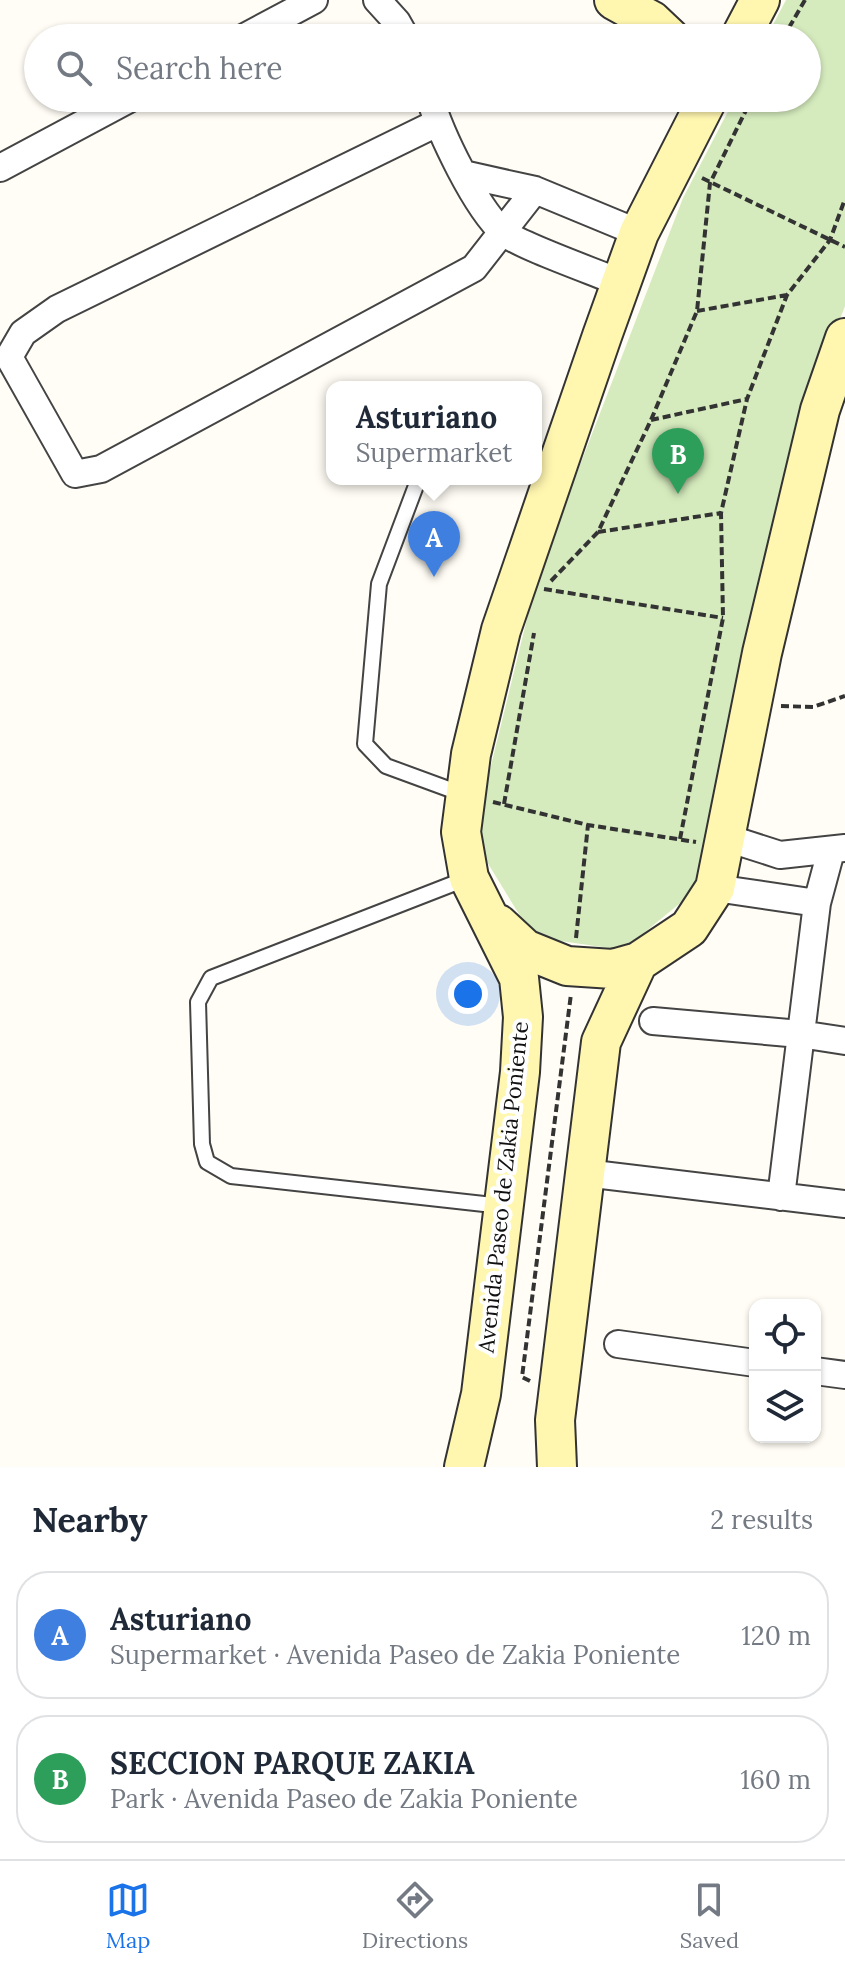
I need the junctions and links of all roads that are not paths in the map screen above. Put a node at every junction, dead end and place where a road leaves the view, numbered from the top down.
1 (314, 0) edge
2 (377, 0) edge
3 (614, 0) edge
4 (760, 0) edge
5 (269, 24) edge
6 (398, 24) edge
7 (655, 24) edge
8 (747, 24) edge
9 (105, 112) edge
10 (432, 112) edge
11 (434, 112) edge
12 (698, 112) edge
13 (0, 168) edge
14 (463, 174) junction
15 (535, 190) junction
16 (504, 233) junction
17 (639, 233) junction
18 (621, 283) junction
19 (845, 338) edge
20 (416, 485) edge
21 (466, 795) junction
22 (723, 842) junction
23 (838, 850) edge
24 (469, 878) junction
25 (715, 888) junction
26 (817, 903) junction
27 (491, 918) junction
28 (638, 962) junction
29 (653, 1021) dead end
30 (800, 1034) junction
31 (845, 1041) edge
32 (585, 1173) junction
33 (781, 1197) junction
34 (845, 1204) edge
35 (502, 1206) junction
36 (618, 1344) dead end
37 (749, 1362) edge
38 (821, 1372) edge
39 (845, 1375) edge
40 (464, 1467) edge
41 (557, 1467) edge

1 - 5 street
2 - 6 street
3 - 7 street
4 - 8 street
9 - 13 street
10 - 16 street
11 - 14 street
12 - 17 street, Avenida Paseo de Zakia Poniente
14 - 15 street
14 - 16 street
15 - 16 street
15 - 17 street
16 - 18 street
17 - 18 street, Avenida Paseo de Zakia Poniente
18 - 21 street, Avenida Paseo de Zakia Poniente
19 - 22 street
20 - 21 lane
21 - 24 street, Avenida Paseo de Zakia Poniente
22 - 23 street
22 - 25 street
23 - 26 street
24 - 27 street, Avenida Paseo de Zakia Poniente
24 - 35 lane
25 - 26 street
25 - 28 street
26 - 30 street
27 - 28 street
27 - 35 street, Avenida Paseo de Zakia Poniente
28 - 32 street
29 - 30 street
30 - 31 street
30 - 33 street
32 - 33 street
32 - 41 street
33 - 34 street
35 - 40 street, Avenida Paseo de Zakia Poniente
36 - 37 street
38 - 39 street

